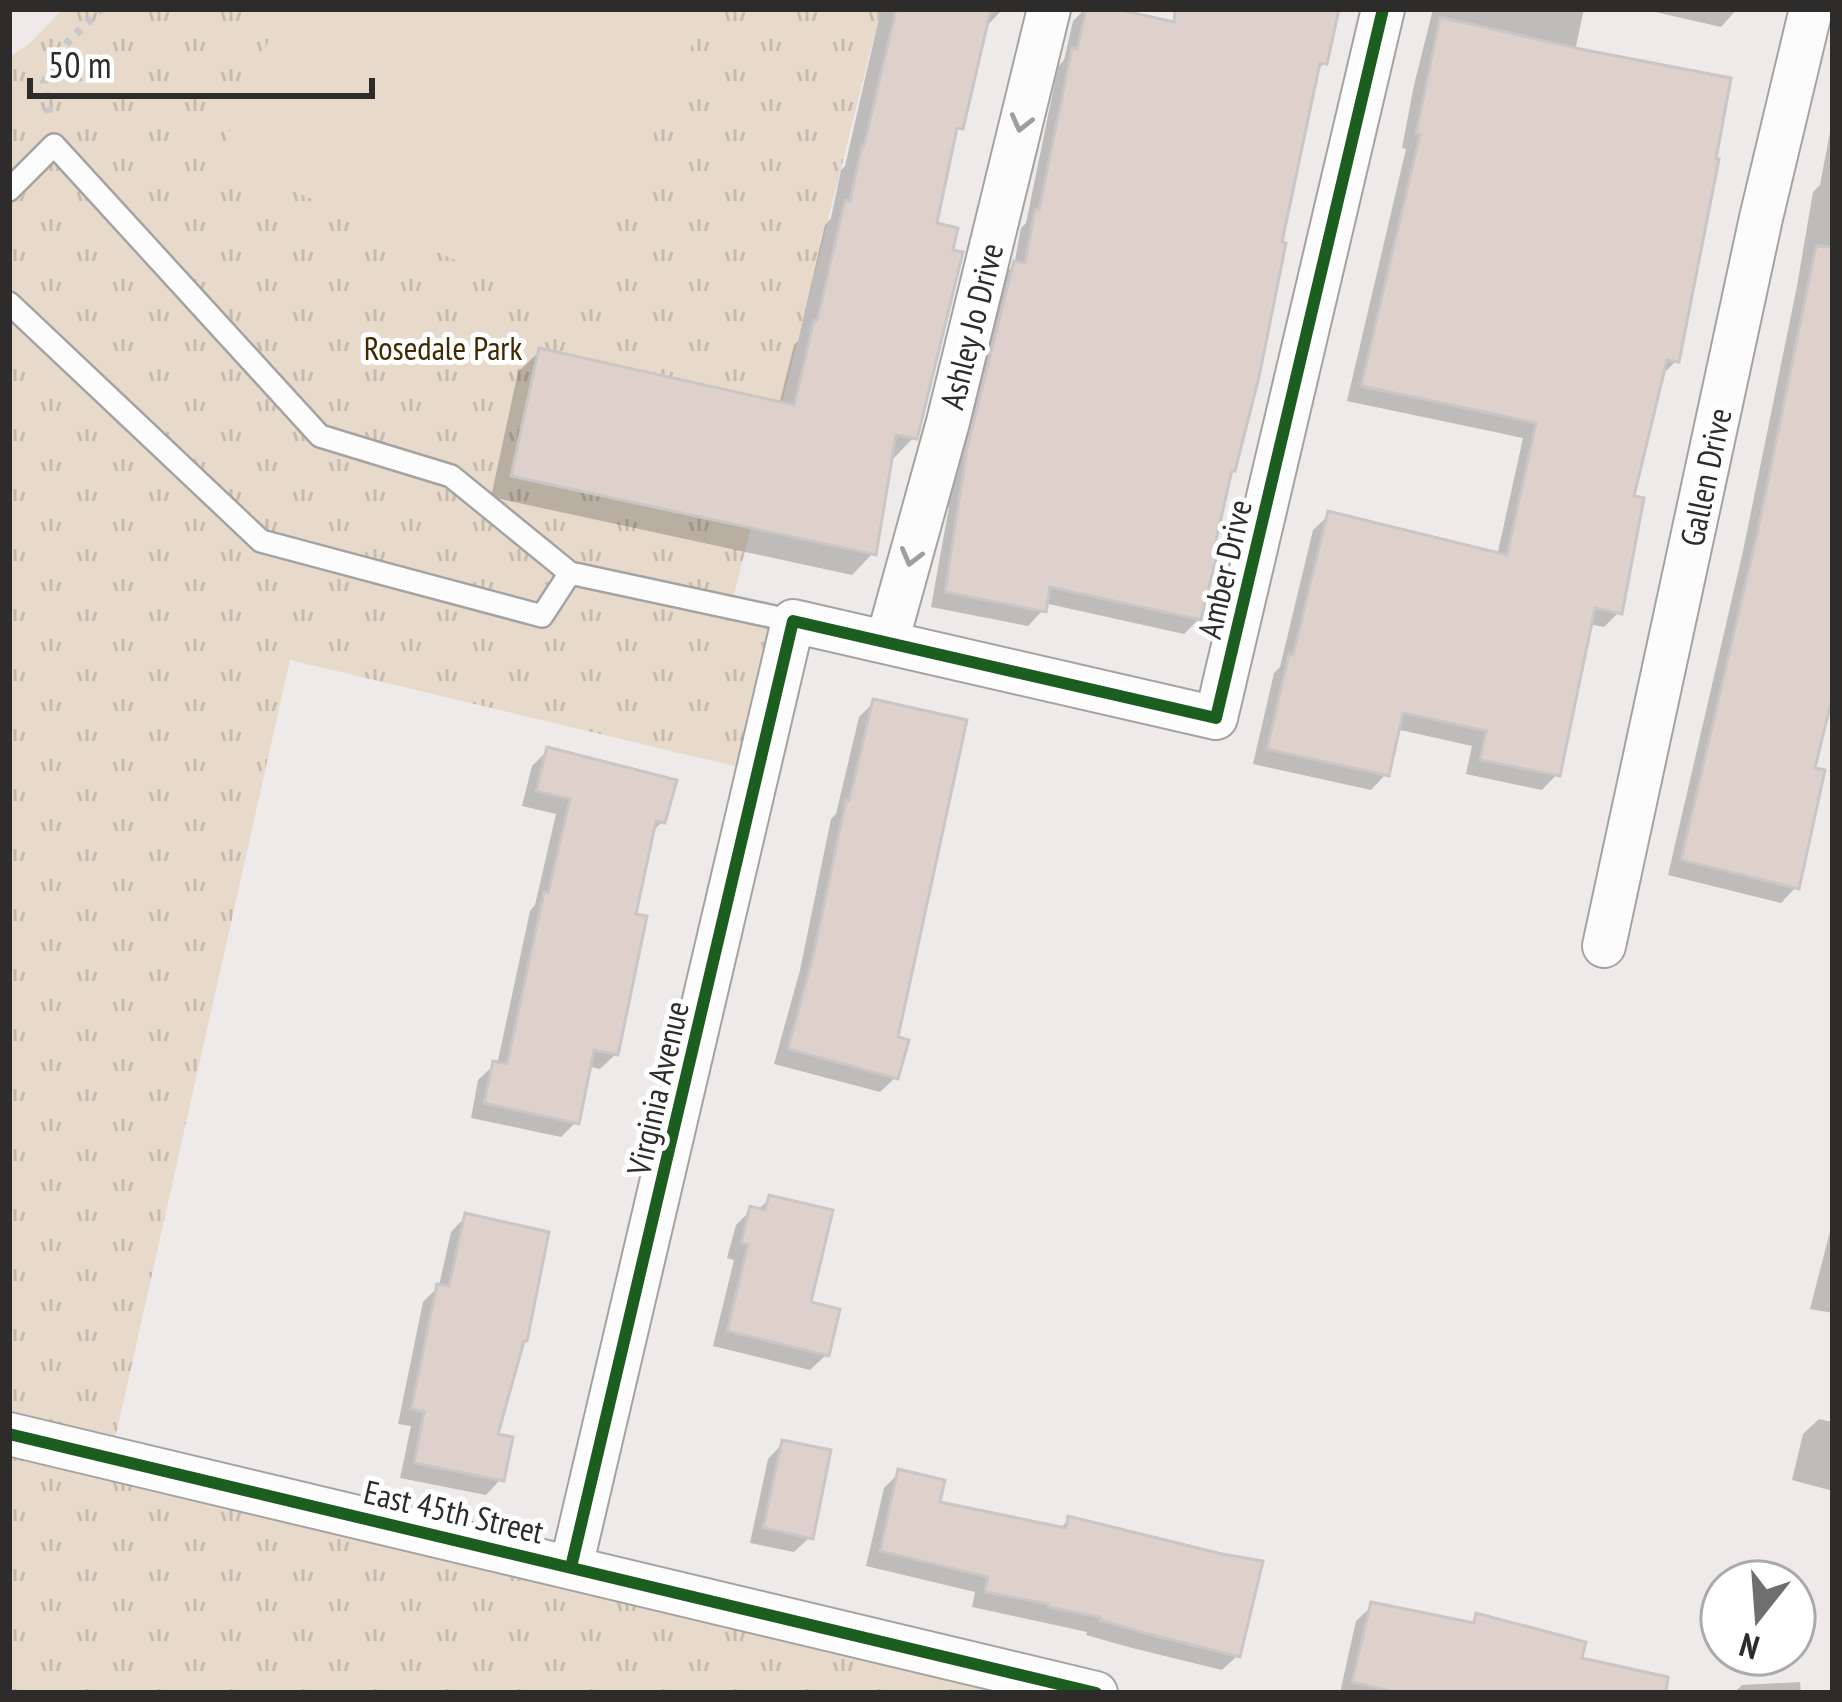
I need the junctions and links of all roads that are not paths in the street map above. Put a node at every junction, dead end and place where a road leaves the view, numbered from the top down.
1 (1049, 9) edge
2 (1383, 9) edge
3 (1810, 9) edge
4 (9, 190) edge
5 (9, 303) edge
6 (570, 572) junction
7 (793, 621) junction
8 (887, 642) junction
9 (1604, 946) dead end
10 (9, 1434) edge
11 (572, 1567) junction
12 (1096, 1693) edge

1 -> 8 street, Ashley Jo Drive
2 - 8 street, Amber Drive
3 - 9 street, Gallen Drive
4 - 6 lane
5 - 6 lane
6 - 7 lane
7 - 8 street, Amber Drive
7 - 11 street, Virginia Avenue
10 - 11 street, East 45th Street
11 - 12 street, East 45th Street

